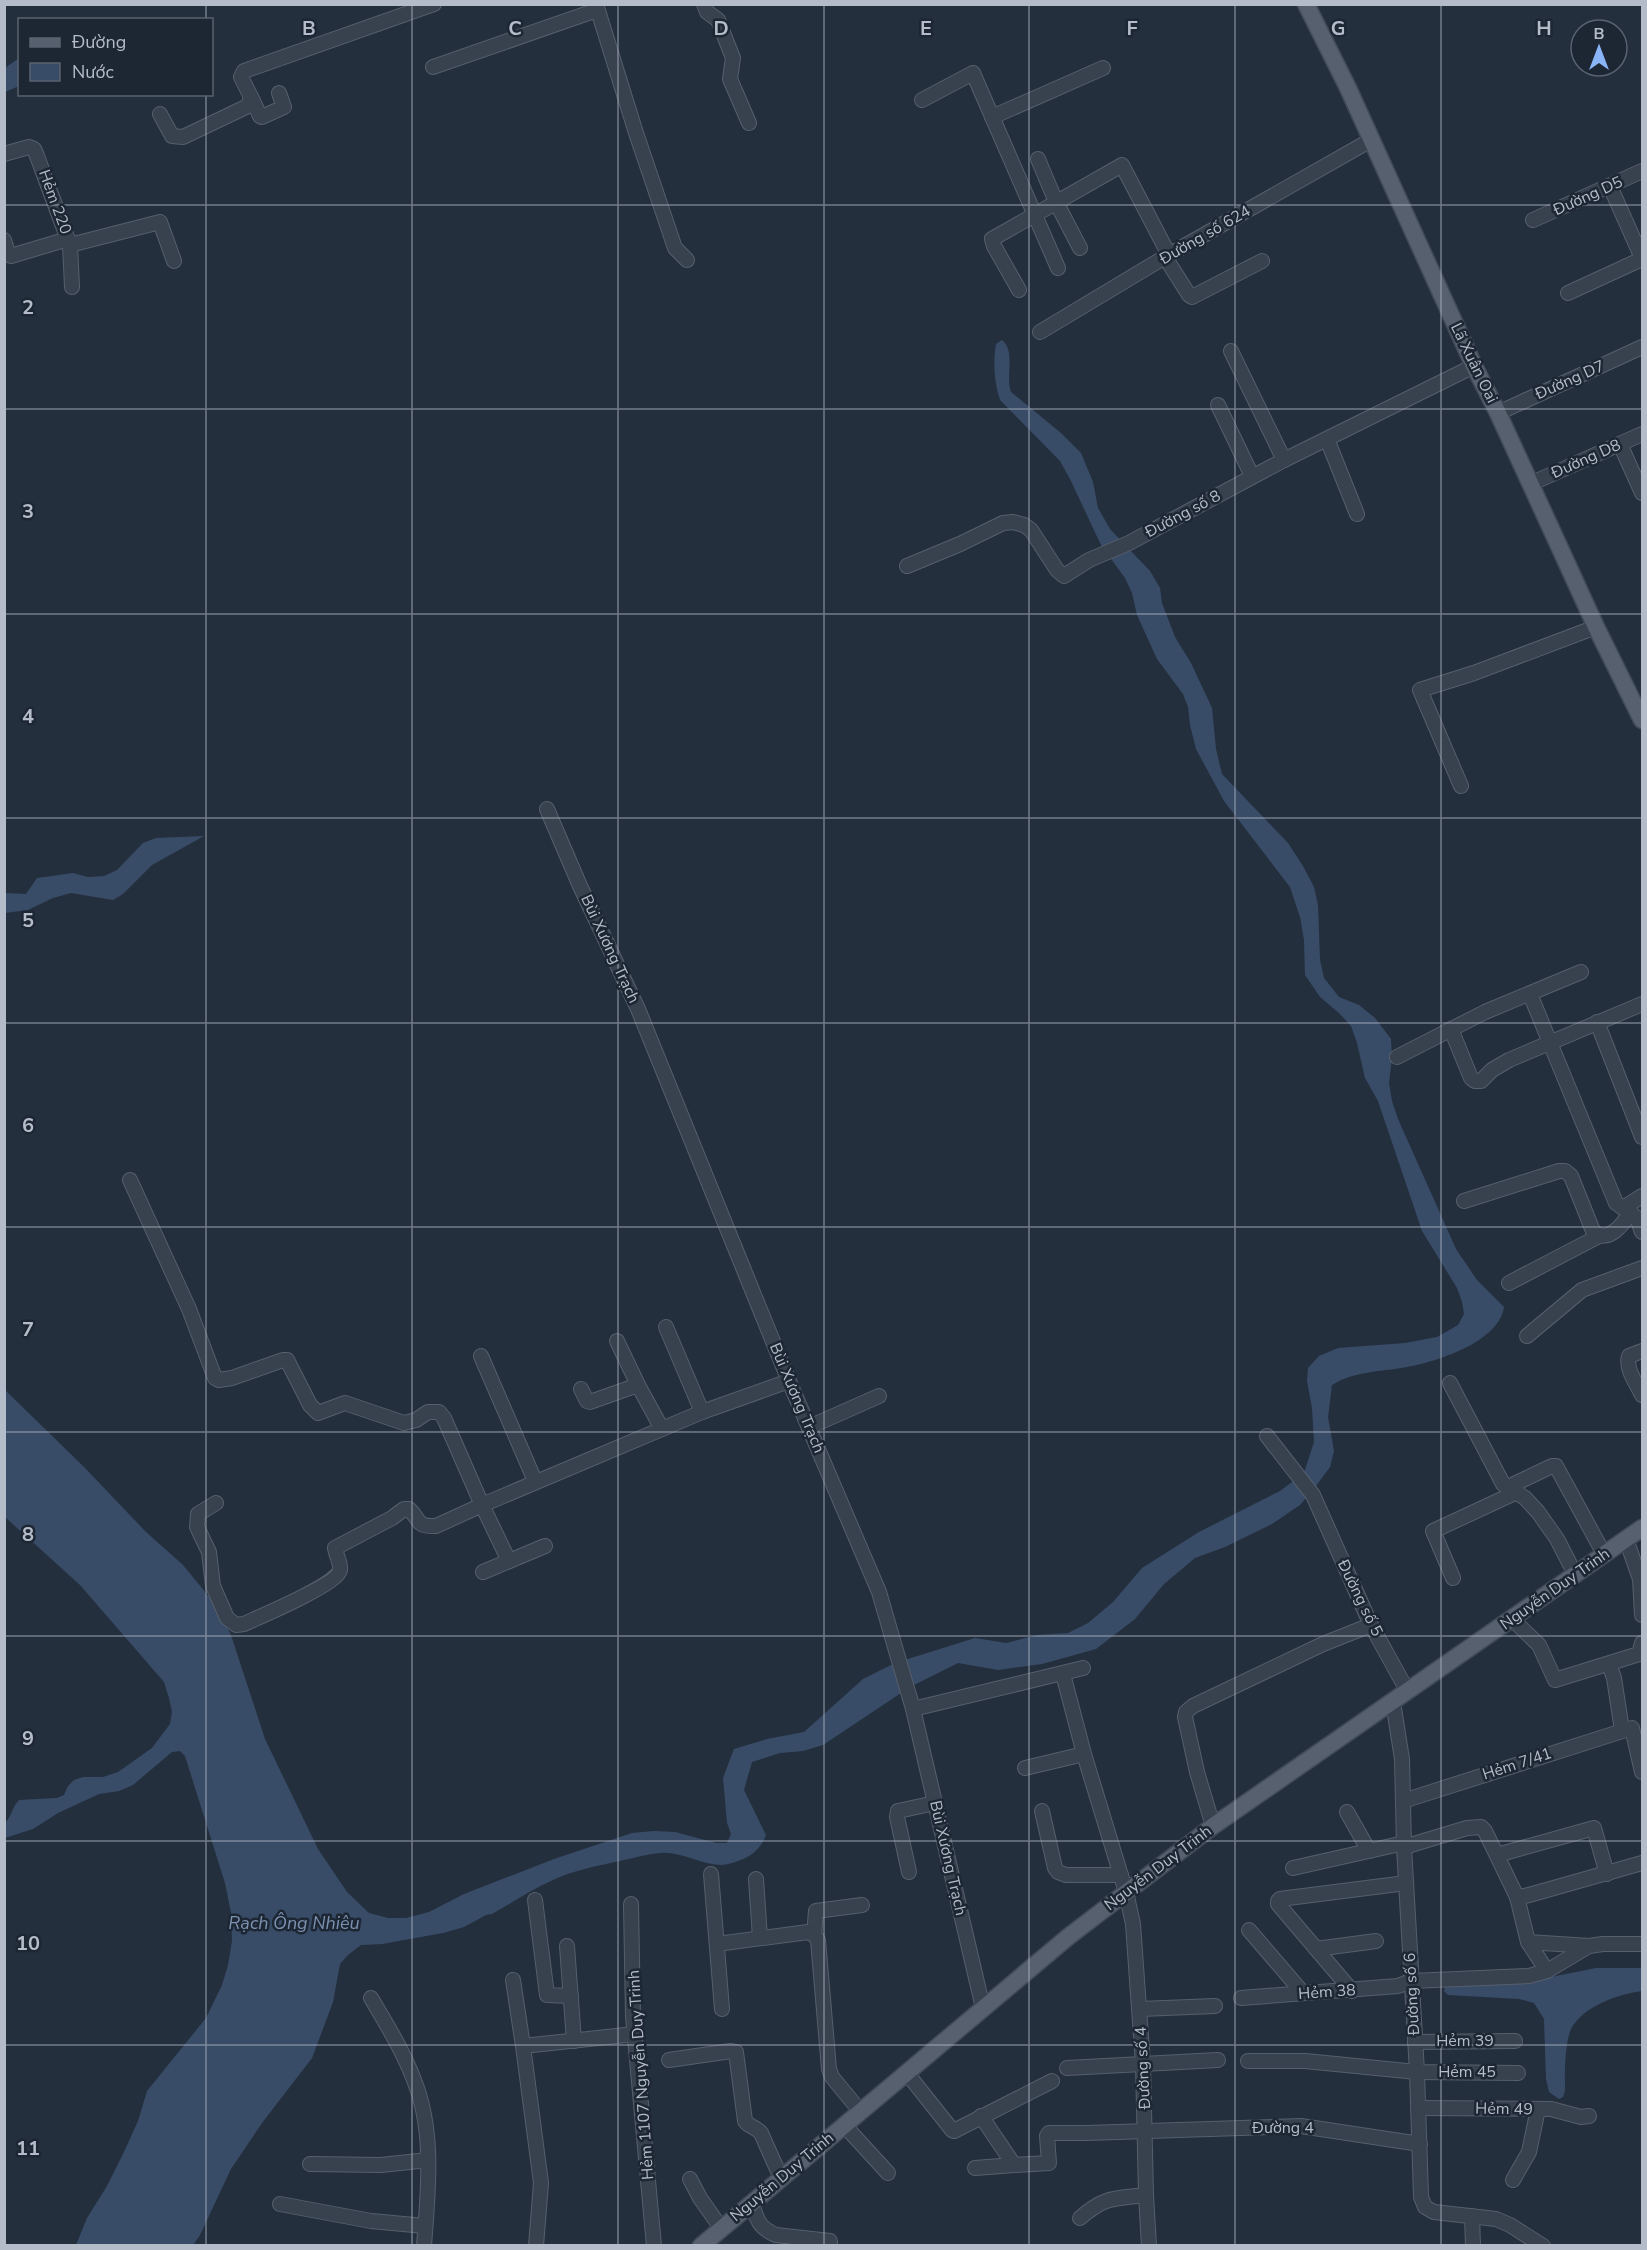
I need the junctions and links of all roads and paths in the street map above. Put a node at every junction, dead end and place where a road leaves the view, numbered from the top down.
1 (434, 4) edge
2 (704, 4) edge
3 (1306, 4) edge
4 (596, 7) edge
5 (433, 66) dead end
6 (1103, 68) dead end
7 (279, 93) dead end
8 (251, 97) junction
9 (922, 100) dead end
10 (160, 114) dead end
11 (992, 117) junction
12 (750, 123) dead end
13 (1371, 140) junction
14 (4, 154) edge
15 (1038, 159) dead end
16 (1642, 171) edge
17 (1610, 186) junction
18 (1056, 202) junction
19 (1033, 215) junction
20 (1533, 220) dead end
21 (4, 240) edge
22 (69, 242) junction
23 (1080, 248) dead end
24 (1167, 256) junction
25 (1642, 258) edge
26 (687, 260) dead end
27 (174, 261) dead end
28 (1262, 261) dead end
29 (1058, 268) dead end
30 (72, 287) dead end
31 (1019, 290) dead end
32 (1568, 293) dead end
33 (1040, 332) dead end
34 (1642, 347) edge
35 (1231, 351) dead end
36 (1474, 366) junction
37 (1218, 405) dead end
38 (1498, 413) junction
39 (1642, 434) edge
40 (1326, 439) junction
41 (1620, 444) junction
42 (1284, 460) junction
43 (1252, 476) junction
44 (1530, 484) junction
45 (1642, 493) edge
46 (1357, 514) dead end
47 (907, 566) dead end
48 (1596, 627) junction
49 (1641, 714) edge
50 (1461, 786) dead end
51 (547, 809) dead end
52 (1581, 972) dead end
53 (1530, 994) junction
54 (1642, 1004) edge
55 (1597, 1022) junction
56 (1451, 1029) junction
57 (1551, 1042) junction
58 (1397, 1057) dead end
59 (1642, 1137) edge
60 (130, 1180) dead end
61 (1642, 1196) edge
62 (1464, 1201) dead end
63 (1627, 1210) junction
64 (1642, 1232) edge
65 (1599, 1236) junction
66 (1642, 1268) edge
67 (1509, 1283) dead end
68 (666, 1327) dead end
69 (1527, 1336) dead end
70 (617, 1341) dead end
71 (1642, 1352) edge
72 (481, 1356) dead end
73 (789, 1381) junction
74 (1450, 1383) dead end
75 (638, 1385) junction
76 (581, 1389) dead end
77 (1642, 1395) edge
78 (879, 1396) dead end
79 (702, 1412) junction
80 (809, 1427) junction
81 (662, 1429) junction
82 (1267, 1436) dead end
83 (535, 1481) junction
84 (1513, 1490) junction
85 (216, 1503) dead end
86 (482, 1505) junction
87 (1642, 1528) edge
88 (1626, 1539) junction
89 (545, 1546) dead end
90 (1604, 1554) junction
91 (509, 1561) junction
92 (483, 1572) dead end
93 (1575, 1574) junction
94 (1453, 1578) dead end
95 (1641, 1578) edge
96 (1642, 1615) edge
97 (1512, 1619) junction
98 (1371, 1625) junction
99 (1642, 1643) edge
100 (1609, 1664) junction
101 (1083, 1668) dead end
102 (1063, 1674) junction
103 (1408, 1692) junction
104 (1393, 1702) junction
105 (912, 1703) junction
106 (1633, 1731) edge
107 (1084, 1754) junction
108 (1025, 1768) dead end
109 (1642, 1772) edge
110 (1403, 1801) junction
111 (935, 1803) junction
112 (1042, 1811) dead end
113 (1347, 1812) dead end
114 (1213, 1826) junction
115 (1404, 1845) junction
116 (1369, 1851) junction
117 (1497, 1855) junction
118 (1642, 1863) edge
119 (1293, 1868) dead end
120 (909, 1872) dead end
121 (711, 1874) dead end
122 (1607, 1874) junction
123 (1121, 1875) junction
124 (756, 1879) dead end
125 (1407, 1883) junction
126 (1126, 1892) junction
127 (1517, 1897) junction
128 (535, 1900) dead end
129 (631, 1904) dead end
130 (862, 1905) dead end
131 (1249, 1930) dead end
132 (814, 1935) junction
133 (760, 1938) junction
134 (1376, 1941) dead end
135 (1528, 1942) junction
136 (717, 1944) junction
137 (1642, 1944) edge
138 (567, 1946) dead end
139 (1589, 1946) junction
140 (1316, 1948) junction
141 (1547, 1971) junction
142 (513, 1980) dead end
143 (1411, 1981) junction
144 (1352, 1991) junction
145 (1303, 1994) junction
146 (571, 1995) junction
147 (371, 1998) dead end
148 (1241, 1998) dead end
149 (1215, 2006) dead end
150 (722, 2008) dead end
151 (983, 2008) junction
152 (1140, 2009) junction
153 (635, 2034) junction
154 (574, 2041) junction
155 (1515, 2041) dead end
156 (1415, 2042) junction
157 (523, 2046) junction
158 (669, 2060) dead end
159 (1218, 2060) dead end
160 (1248, 2061) dead end
161 (1143, 2064) junction
162 (1067, 2068) dead end
163 (906, 2072) junction
164 (1417, 2072) junction
165 (1518, 2073) dead end
166 (1052, 2081) dead end
167 (1418, 2108) junction
168 (1538, 2109) junction
169 (860, 2111) junction
170 (981, 2116) junction
171 (1589, 2116) dead end
172 (844, 2125) junction
173 (1146, 2131) junction
174 (1420, 2144) junction
175 (428, 2160) junction
176 (309, 2164) dead end
177 (1014, 2165) junction
178 (975, 2168) dead end
179 (888, 2173) dead end
180 (781, 2178) junction
181 (690, 2179) dead end
182 (1513, 2180) dead end
183 (1146, 2195) junction
184 (752, 2202) junction
185 (280, 2204) dead end
186 (1472, 2216) junction
187 (1080, 2218) dead end
188 (425, 2226) junction
189 (721, 2228) junction
190 (1536, 2243) edge
191 (424, 2246) edge
192 (536, 2246) edge
193 (654, 2246) edge
194 (700, 2246) edge
195 (830, 2246) edge
196 (1149, 2246) edge
197 (1473, 2246) edge

1 - 8 street
2 - 12 street
3 - 13 main road, Lã Xuân Oai
4 - 5 street
4 - 26 street
6 - 11 street
7 - 8 street
8 - 10 street
9 - 11 street
11 - 19 street
13 - 24 street, Đường số 624
13 - 36 main road, Lã Xuân Oai
14 - 22 street, Hẻm 220
15 - 18 street
16 - 17 street, Đường D5
17 - 20 street, Đường D5
17 - 25 street
18 - 19 street
18 - 23 street
18 - 24 street
19 - 29 street
19 - 31 street
21 - 22 street
22 - 27 street
22 - 30 street, Hẻm 220
24 - 28 street
24 - 33 street, Đường số 624
25 - 32 street
34 - 38 street, Đường D7
35 - 42 street
36 - 38 main road, Lã Xuân Oai
36 - 40 street, Đường số 8
37 - 43 street
38 - 44 main road, Lã Xuân Oai
39 - 41 street, Đường D8
40 - 42 street, Đường số 8
40 - 46 street
41 - 44 street, Đường D8
41 - 45 street
42 - 43 street, Đường số 8
43 - 47 street, Đường số 8
44 - 48 main road, Lã Xuân Oai
48 - 49 main road, Lã Xuân Oai
48 - 50 street
51 - 73 street, Bùi Xương Trạch
52 - 53 street
53 - 56 street
53 - 57 street
54 - 55 street
55 - 57 street
55 - 59 street
56 - 57 street
56 - 58 street
57 - 63 street
60 - 86 street
61 - 63 street
62 - 65 street
63 - 64 street
63 - 65 street
65 - 67 street
66 - 69 street
68 - 79 street
70 - 75 street
71 - 77 street
72 - 83 street
73 - 79 street
73 - 80 street, Bùi Xương Trạch
74 - 84 street
75 - 76 street
75 - 81 street
78 - 80 street
79 - 81 street
80 - 105 street, Bùi Xương Trạch
81 - 83 street
82 - 98 street, Đường số 5
83 - 86 street
84 - 90 street
84 - 93 street
84 - 94 street
85 - 86 street
86 - 91 street
87 - 88 main road, Nguyễn Duy Trinh
88 - 90 main road, Nguyễn Duy Trinh
88 - 95 street
89 - 91 street
90 - 93 main road, Nguyễn Duy Trinh
91 - 92 street
93 - 97 main road, Nguyễn Duy Trinh
95 - 96 street
97 - 100 street
97 - 103 main road, Nguyễn Duy Trinh
98 - 103 street, Đường số 5
98 - 114 street
99 - 100 street
100 - 106 street
101 - 102 street
102 - 105 street
102 - 107 street, Đường số 4
103 - 104 main road, Nguyễn Duy Trinh
104 - 110 street, Đường số 6
104 - 114 main road, Nguyễn Duy Trinh
105 - 111 street, Bùi Xương Trạch
106 - 109 street
106 - 110 street, Hẻm 7/41
107 - 108 street
107 - 123 street, Đường số 4
110 - 115 street, Đường số 6
111 - 120 street
111 - 151 street, Bùi Xương Trạch
112 - 123 street
113 - 116 street
114 - 126 main road, Nguyễn Duy Trinh
115 - 116 street
115 - 117 street
115 - 125 street, Đường số 6
116 - 119 street
117 - 122 street
117 - 127 street
118 - 122 street
121 - 136 street
122 - 127 street
123 - 126 street, Đường số 4
124 - 133 street
125 - 140 street
125 - 143 street, Đường số 6
126 - 151 main road, Nguyễn Duy Trinh
126 - 152 street, Đường số 4
127 - 135 street
128 - 146 street
129 - 153 street, Hẻm 1107 Nguyễn Duy Trinh
130 - 132 street
131 - 145 street
132 - 133 street
132 - 169 street
133 - 136 street
134 - 140 street
135 - 139 street
135 - 141 street
136 - 150 street
137 - 139 street
138 - 146 street
139 - 141 street
140 - 144 street
141 - 143 street, Hẻm 38
142 - 157 street
143 - 144 street, Hẻm 38
143 - 156 street, Đường số 6
144 - 145 street, Hẻm 38
145 - 148 street, Hẻm 38
146 - 154 street
147 - 175 street
149 - 152 street
151 - 163 main road, Nguyễn Duy Trinh
152 - 161 street, Đường số 4
153 - 154 street
153 - 193 street, Hẻm 1107 Nguyễn Duy Trinh
154 - 157 street
155 - 156 street, Hẻm 39
156 - 164 street, Đường số 6
157 - 192 street
158 - 180 street
159 - 161 street
160 - 164 street, Hẻm 45
161 - 162 street
161 - 173 street, Đường số 4
163 - 169 main road, Nguyễn Duy Trinh
163 - 170 street
164 - 165 street, Hẻm 45
164 - 167 street, Đường số 6
166 - 170 street
167 - 168 street, Hẻm 49
167 - 174 street, Đường số 6
168 - 171 street, Hẻm 49
168 - 182 street
169 - 172 main road, Nguyễn Duy Trinh
170 - 177 street
172 - 179 street
172 - 180 main road, Nguyễn Duy Trinh
173 - 174 street, Đường 4
173 - 177 street, Đường 4
173 - 183 street, Đường số 4
174 - 186 street, Đường số 6
175 - 176 street
175 - 188 street
177 - 178 street
180 - 184 main road, Nguyễn Duy Trinh
181 - 189 street
183 - 187 street
183 - 196 street, Đường số 4
184 - 189 main road, Nguyễn Duy Trinh
184 - 195 street
185 - 188 street
186 - 190 street
186 - 197 street
188 - 191 street
189 - 194 main road, Nguyễn Duy Trinh

